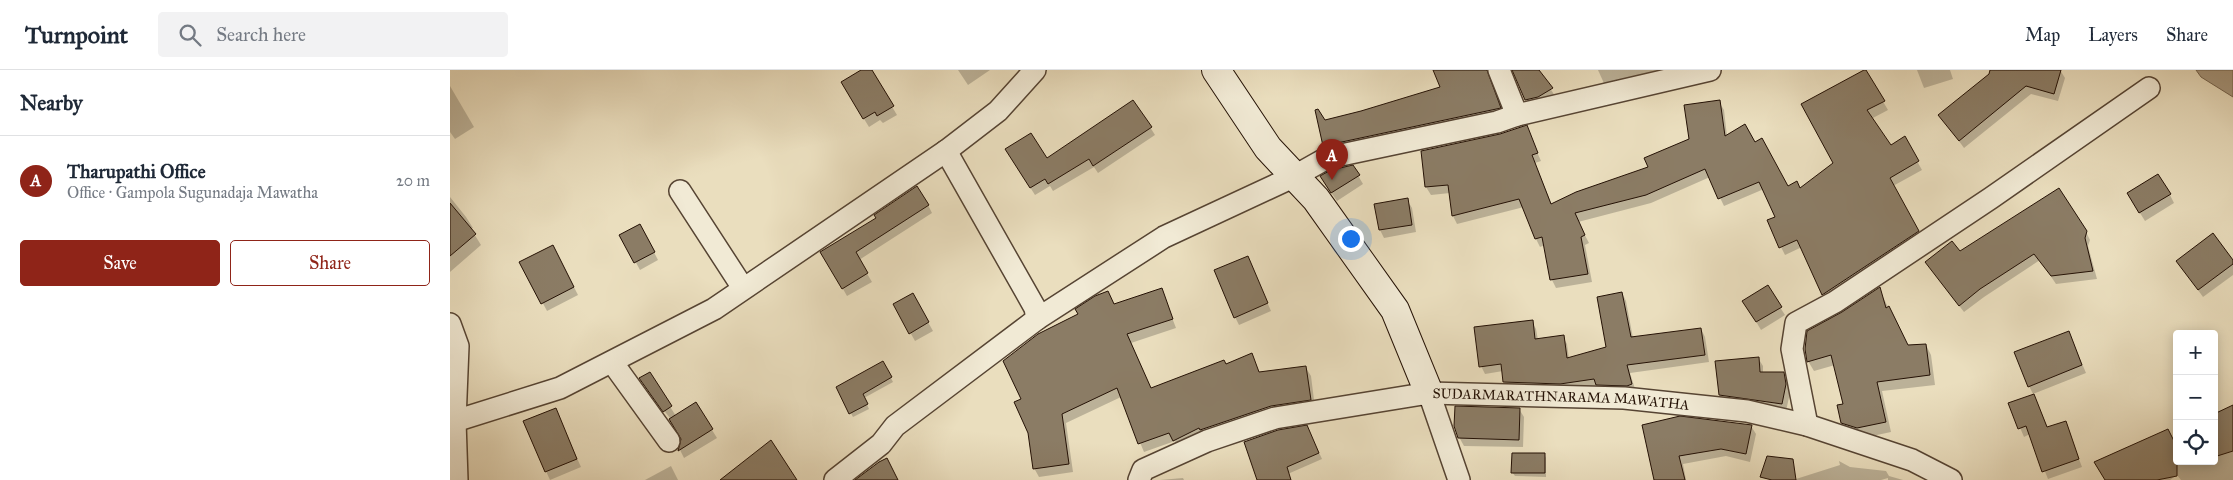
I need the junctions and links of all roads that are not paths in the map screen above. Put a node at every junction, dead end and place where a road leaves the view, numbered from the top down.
1 (1035, 70) edge
2 (1216, 70) edge
3 (1499, 70) edge
4 (1710, 70) edge
5 (2148, 88) dead end
6 (1517, 115) junction
7 (946, 151) junction
8 (1295, 176) junction
9 (680, 191) dead end
10 (743, 288) junction
11 (1037, 319) junction
12 (450, 324) edge
13 (612, 362) junction
14 (1428, 393) junction
15 (455, 421) junction
16 (1807, 424) junction
17 (668, 442) dead end
18 (457, 480) edge
19 (835, 480) edge
20 (1139, 480) edge
21 (1459, 480) edge
22 (1951, 480) edge

1 - 7 street
2 - 8 street, SUDARMARATHNARAMA MAWATHA
3 - 6 street
4 - 6 street
5 - 16 street
6 - 8 street
7 - 10 street
7 - 11 street
8 - 11 street
8 - 14 street, SUDARMARATHNARAMA MAWATHA
9 - 10 street
10 - 13 street
11 - 19 street
12 - 15 street
13 - 15 street
13 - 17 street
14 - 16 street, SUDARMARATHNARAMA MAWATHA
14 - 20 street
14 - 21 street
15 - 18 street
16 - 22 street, SUDARMARATHNARAMA MAWATHA

